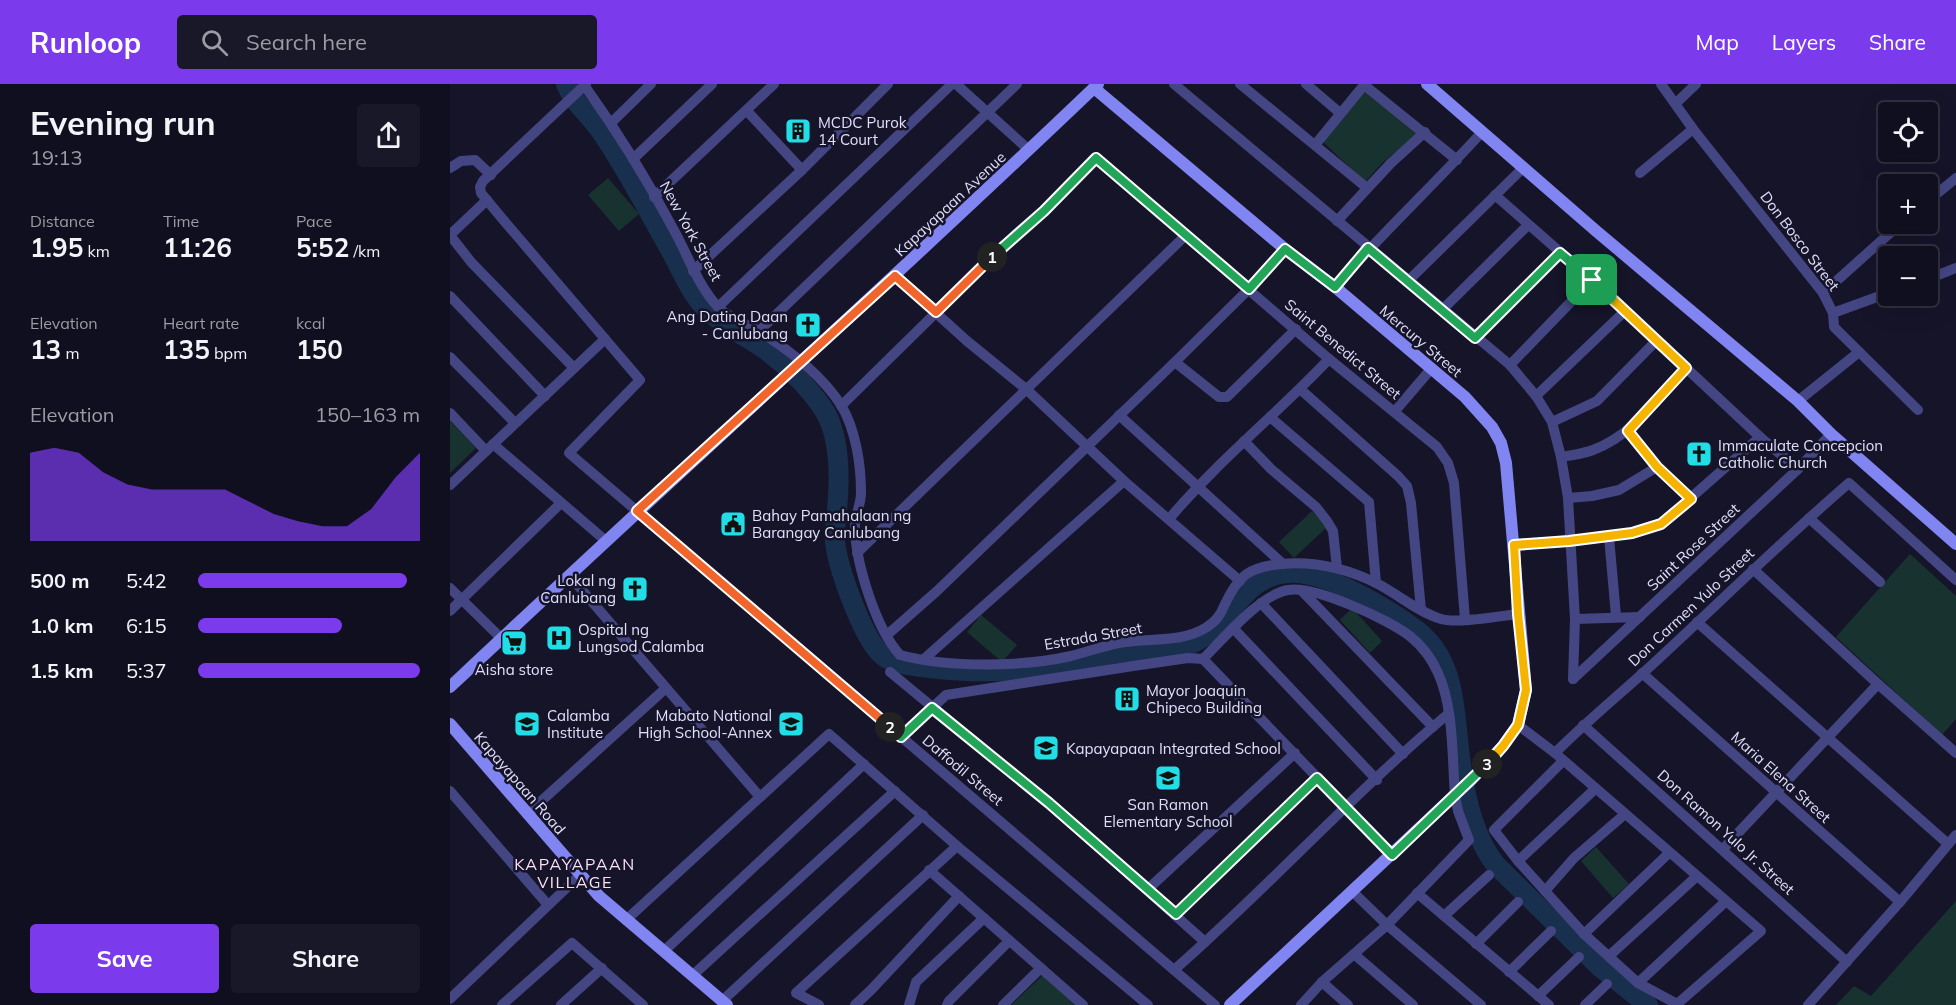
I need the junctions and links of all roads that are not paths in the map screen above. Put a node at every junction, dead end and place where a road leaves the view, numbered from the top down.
1 (651, 84) edge
2 (712, 84) edge
3 (774, 84) edge
4 (888, 84) edge
5 (954, 84) edge
6 (1017, 84) edge
7 (1174, 84) edge
8 (1240, 84) edge
9 (1306, 84) edge
10 (1427, 84) edge
11 (1661, 84) edge
12 (1696, 84) edge
13 (1363, 85) edge
14 (1096, 86) edge
15 (582, 87) edge
16 (1676, 103) junction
17 (747, 111) junction
18 (988, 112) junction
19 (1340, 113) junction
20 (611, 123) junction
21 (1693, 129) junction
22 (1425, 132) junction
23 (1482, 132) junction
24 (1316, 145) junction
25 (1029, 150) junction
26 (633, 159) junction
27 (1457, 160) junction
28 (450, 168) edge
29 (1523, 168) junction
30 (802, 170) junction
31 (1640, 173) dead end
32 (491, 175) junction
33 (1956, 178) edge
34 (1367, 188) junction
35 (1938, 193) edge
36 (1495, 195) junction
37 (654, 197) junction
38 (487, 200) junction
39 (1337, 221) junction
40 (1528, 225) junction
41 (1889, 234) edge
42 (1185, 236) junction
43 (1368, 248) junction
44 (1285, 249) junction
45 (1560, 253) junction
46 (1956, 268) edge
47 (693, 271) junction
48 (1938, 275) edge
49 (895, 276) junction
50 (1592, 280) junction
51 (1408, 281) junction
52 (1335, 287) junction
53 (1249, 289) junction
54 (1823, 293) junction
55 (450, 296) edge
56 (1878, 297) edge
57 (718, 308) junction
58 (1442, 310) junction
59 (1625, 311) junction
60 (936, 312) junction
61 (1833, 313) junction
62 (1296, 329) junction
63 (759, 332) junction
64 (1475, 338) junction
65 (605, 339) junction
66 (1657, 340) junction
67 (1859, 352) junction
68 (450, 357) edge
69 (1329, 359) junction
70 (1175, 362) junction
71 (1510, 365) junction
72 (574, 368) junction
73 (1686, 368) junction
74 (795, 369) junction
75 (1431, 369) junction
76 (1026, 389) junction
77 (1300, 389) junction
78 (544, 396) junction
79 (1536, 396) junction
80 (1798, 401) junction
81 (841, 406) junction
82 (1918, 410) dead end
83 (1395, 411) junction
84 (450, 413) edge
85 (1119, 415) junction
86 (1270, 417) junction
87 (1552, 422) junction
88 (515, 423) junction
89 (1628, 431) junction
90 (1831, 434) junction
91 (1760, 437) junction
92 (1244, 441) junction
93 (1088, 445) junction
94 (489, 447) junction
95 (1561, 457) junction
96 (1657, 467) junction
97 (1798, 469) junction
98 (1124, 481) junction
99 (450, 484) edge
100 (1196, 486) junction
101 (1568, 498) junction
102 (1691, 499) junction
103 (561, 503) junction
104 (637, 511) junction
105 (1809, 518) junction
106 (1169, 519) junction
107 (1609, 537) junction
108 (606, 541) junction
109 (1569, 541) junction
110 (1956, 544) edge
111 (1514, 545) junction
112 (857, 553) junction
113 (1283, 564) junction
114 (1336, 568) junction
115 (1753, 569) junction
116 (569, 574) junction
117 (1956, 580) edge
118 (1240, 581) junction
119 (1880, 582) dead end
120 (1376, 583) junction
121 (450, 588) edge
122 (1300, 590) junction
123 (461, 600) junction
124 (1261, 603) junction
125 (1421, 610) junction
126 (450, 611) edge
127 (1518, 614) junction
128 (1616, 616) junction
129 (1640, 617) junction
130 (1465, 619) junction
131 (1575, 619) junction
132 (1697, 622) junction
133 (1234, 628) junction
134 (887, 635) junction
135 (501, 638) junction
136 (924, 659) junction
137 (1203, 659) junction
138 (890, 672) dead end
139 (1642, 673) junction
140 (1878, 684) junction
141 (450, 687) edge
142 (666, 688) junction
143 (932, 708) junction
144 (1448, 714) junction
145 (450, 724) edge
146 (1518, 725) junction
147 (1583, 725) junction
148 (1433, 727) junction
149 (901, 737) junction
150 (1828, 737) junction
151 (1295, 753) junction
152 (1403, 753) junction
153 (1956, 753) edge
154 (1559, 757) junction
155 (864, 764) junction
156 (1317, 778) junction
157 (1377, 780) junction
158 (1463, 787) junction
159 (1595, 789) junction
160 (450, 791) edge
161 (895, 791) junction
162 (1776, 794) junction
163 (760, 797) junction
164 (1344, 808) junction
165 (527, 814) junction
166 (1625, 814) junction
167 (923, 815) junction
168 (1956, 835) edge
169 (1947, 843) junction
170 (957, 846) junction
171 (1723, 849) junction
172 (1670, 853) junction
173 (1392, 855) junction
174 (1518, 861) junction
175 (929, 870) junction
176 (579, 875) junction
177 (1489, 875) dead end
178 (1696, 877) junction
179 (1148, 889) junction
180 (1545, 891) junction
181 (1353, 892) junction
182 (1417, 893) junction
183 (959, 896) junction
184 (1518, 902) dead end
185 (1725, 902) junction
186 (1900, 902) junction
187 (548, 905) junction
188 (1176, 914) junction
189 (1444, 916) junction
190 (984, 918) junction
191 (626, 920) junction
192 (1387, 926) junction
193 (1551, 931) dead end
194 (1584, 934) junction
195 (1009, 941) junction
196 (1205, 942) junction
197 (1476, 944) junction
198 (664, 951) junction
199 (1354, 954) junction
200 (1579, 957) dead end
201 (1609, 957) junction
202 (1847, 962) junction
203 (602, 968) junction
204 (1041, 968) junction
205 (1173, 969) junction
206 (1509, 972) junction
207 (693, 975) junction
208 (1322, 982) junction
209 (1638, 983) junction
210 (1607, 984) dead end
211 (1538, 996) junction
212 (450, 999) edge
213 (567, 1003) edge
214 (725, 1003) edge
215 (502, 1005) edge
216 (644, 1005) edge
217 (819, 1005) edge
218 (855, 1005) edge
219 (909, 1005) edge
220 (947, 1005) edge
221 (1002, 1005) edge
222 (1083, 1005) edge
223 (1148, 1005) edge
224 (1215, 1005) edge
225 (1230, 1005) edge
226 (1300, 1005) edge
227 (1348, 1005) edge
228 (1413, 1005) edge
229 (1481, 1005) edge
230 (1549, 1005) edge
231 (1585, 1005) edge
232 (1676, 1005) edge
233 (1808, 1005) edge

1 - 20 street
2 - 26 street
3 - 17 street
4 - 30 street
5 - 18 street
5 - 57 street
6 - 18 street
7 - 39 street
8 - 24 street
9 - 19 street
10 - 23 street
11 - 16 street, Don Bosco Street
12 - 16 street
13 - 19 street
13 - 22 street
14 - 25 street, Kapayapaan Avenue
14 - 44 street, Mercury Street
15 - 20 street, New York Street
15 - 32 street
16 - 21 street, Don Bosco Street
17 - 30 street
17 - 37 street
18 - 25 street
18 - 63 street
19 - 24 street
20 - 26 street, New York Street
21 - 31 street
21 - 54 street, Don Bosco Street
22 - 27 street
22 - 34 street
23 - 27 street
23 - 29 street
24 - 34 street
25 - 49 street, Kapayapaan Avenue
26 - 37 street, New York Street
27 - 43 street
28 - 32 street
29 - 36 street
29 - 80 street
30 - 47 street
32 - 38 street
33 - 35 street
34 - 39 street
36 - 40 street
36 - 51 street
37 - 47 street, New York Street
38 - 65 street
38 - 72 street
39 - 43 street
40 - 45 street
40 - 58 street
41 - 54 street
42 - 53 street, Saint Benedict Street
42 - 60 street, Saint Benedict Street
42 - 76 street
43 - 51 street
43 - 52 street
44 - 52 street, Mercury Street
44 - 53 street
45 - 50 street
45 - 64 street
46 - 48 street
47 - 57 street, New York Street
49 - 60 street
49 - 74 street, Kapayapaan Avenue
50 - 59 street
50 - 71 street
51 - 58 street
52 - 75 street, Mercury Street
53 - 62 street, Saint Benedict Street
53 - 70 street
54 - 61 street, Don Bosco Street
55 - 78 street
56 - 61 street
57 - 63 street, New York Street
58 - 64 street
59 - 66 street
59 - 79 street
60 - 76 street
60 - 81 street
61 - 67 street, Don Bosco Street
62 - 69 street, Saint Benedict Street
62 - 70 street
63 - 74 street, New York Street
64 - 71 street
65 - 72 street
65 - 104 street, Daffodil Street
66 - 73 street
66 - 87 street
67 - 80 street
67 - 82 street, Don Bosco Street
68 - 88 street
69 - 77 street
69 - 83 street, Saint Benedict Street
70 - 85 street
71 - 79 street
72 - 78 street
73 - 89 street
73 - 91 street
74 - 81 street, New York Street
74 - 104 street, Kapayapaan Avenue
75 - 83 street
75 - 111 street, Mercury Street
76 - 93 street
76 - 112 street
77 - 86 street
77 - 125 street
78 - 88 street
79 - 87 street
80 - 90 street
81 - 112 street, New York Street
83 - 130 street, Saint Benedict Street
84 - 94 street
85 - 93 street
85 - 100 street
86 - 92 street
86 - 120 street
87 - 95 street
88 - 94 street
89 - 95 street
89 - 96 street
90 - 97 street, Saint Rose Street
90 - 110 street
91 - 97 street
91 - 102 street
92 - 100 street
92 - 114 street
93 - 98 street
93 - 134 street
94 - 99 street
94 - 103 street
95 - 101 street
96 - 101 street
96 - 102 street
97 - 129 street, Saint Rose Street
98 - 106 street
98 - 136 street
100 - 106 street
100 - 113 street
101 - 109 street
102 - 107 street
103 - 108 street
103 - 123 street
104 - 108 street, Kapayapaan Avenue
104 - 149 street, Daffodil Street
105 - 115 street, Don Carmen Yulo Street
105 - 117 street, Don Carmen Yulo Street
105 - 119 street
106 - 118 street
107 - 109 street
107 - 128 street
108 - 116 street, Kapayapaan Avenue
109 - 111 street
109 - 131 street
111 - 127 street, Mercury Street
112 - 134 street, New York Street
113 - 114 street
113 - 118 street
114 - 120 street
115 - 132 street, Don Carmen Yulo Street
115 - 140 street
116 - 135 street, Kapayapaan Avenue
116 - 142 street
118 - 136 street, Estrada Street
120 - 125 street
121 - 123 street
122 - 124 street
122 - 144 street
122 - 148 street
123 - 126 street
123 - 135 street
124 - 133 street
124 - 152 street
125 - 130 street
127 - 130 street
127 - 146 street, Mercury Street
128 - 129 street
128 - 131 street
129 - 131 street, Saint Rose Street
132 - 139 street, Don Carmen Yulo Street
132 - 150 street
133 - 137 street
133 - 157 street
134 - 136 street, Estrada Street
135 - 141 street, Kapayapaan Avenue
137 - 143 street
137 - 151 street
138 - 143 street
139 - 147 street, Don Carmen Yulo Street
139 - 162 street, Maria Elena Street
140 - 150 street
140 - 153 street
142 - 163 street
142 - 165 street
143 - 149 street
143 - 179 street
144 - 148 street
144 - 158 street
145 - 165 street, Kapayapaan Road
146 - 154 street
146 - 158 street
147 - 154 street, Don Carmen Yulo Street
147 - 171 street, Don Ramon Yulo Jr. Street
148 - 152 street
149 - 205 street, Daffodil Street
150 - 162 street
150 - 169 street
151 - 156 street
151 - 179 street
152 - 157 street
154 - 159 street
154 - 174 street, Don Carmen Yulo Street
155 - 161 street
155 - 163 street
155 - 198 street
156 - 164 street
156 - 188 street
157 - 164 street
158 - 173 street
158 - 182 street
159 - 166 street
159 - 174 street
160 - 187 street
161 - 167 street
161 - 207 street
162 - 171 street
162 - 186 street, Maria Elena Street
163 - 191 street
164 - 173 street
164 - 196 street
165 - 176 street, Kapayapaan Road
166 - 172 street
166 - 180 street
167 - 170 street
167 - 214 street
168 - 169 street
169 - 186 street
170 - 175 street
170 - 223 street
171 - 202 street, Don Ramon Yulo Jr. Street
172 - 178 street
172 - 194 street
173 - 181 street
174 - 180 street
175 - 183 street
175 - 217 street
176 - 187 street
176 - 191 street, Kapayapaan Road
177 - 189 street
178 - 185 street
178 - 201 street
179 - 188 street
180 - 194 street
181 - 192 street
181 - 225 street
182 - 189 street
182 - 192 street
183 - 190 street
183 - 218 street
184 - 197 street
185 - 209 street
185 - 232 street
186 - 202 street
187 - 212 street
188 - 196 street
189 - 197 street
190 - 195 street
190 - 219 street
191 - 198 street, Kapayapaan Road
192 - 199 street
192 - 229 street
193 - 206 street
194 - 201 street
195 - 204 street
195 - 220 street
196 - 205 street
197 - 206 street
198 - 207 street, Kapayapaan Road
199 - 208 street
199 - 228 street
200 - 211 street
201 - 209 street
202 - 233 street
203 - 213 street
203 - 215 street
203 - 216 street
204 - 221 street
204 - 222 street
205 - 224 street, Daffodil Street
206 - 211 street
207 - 214 street, Kapayapaan Road
208 - 226 street
208 - 227 street
209 - 232 street
210 - 231 street
211 - 230 street

